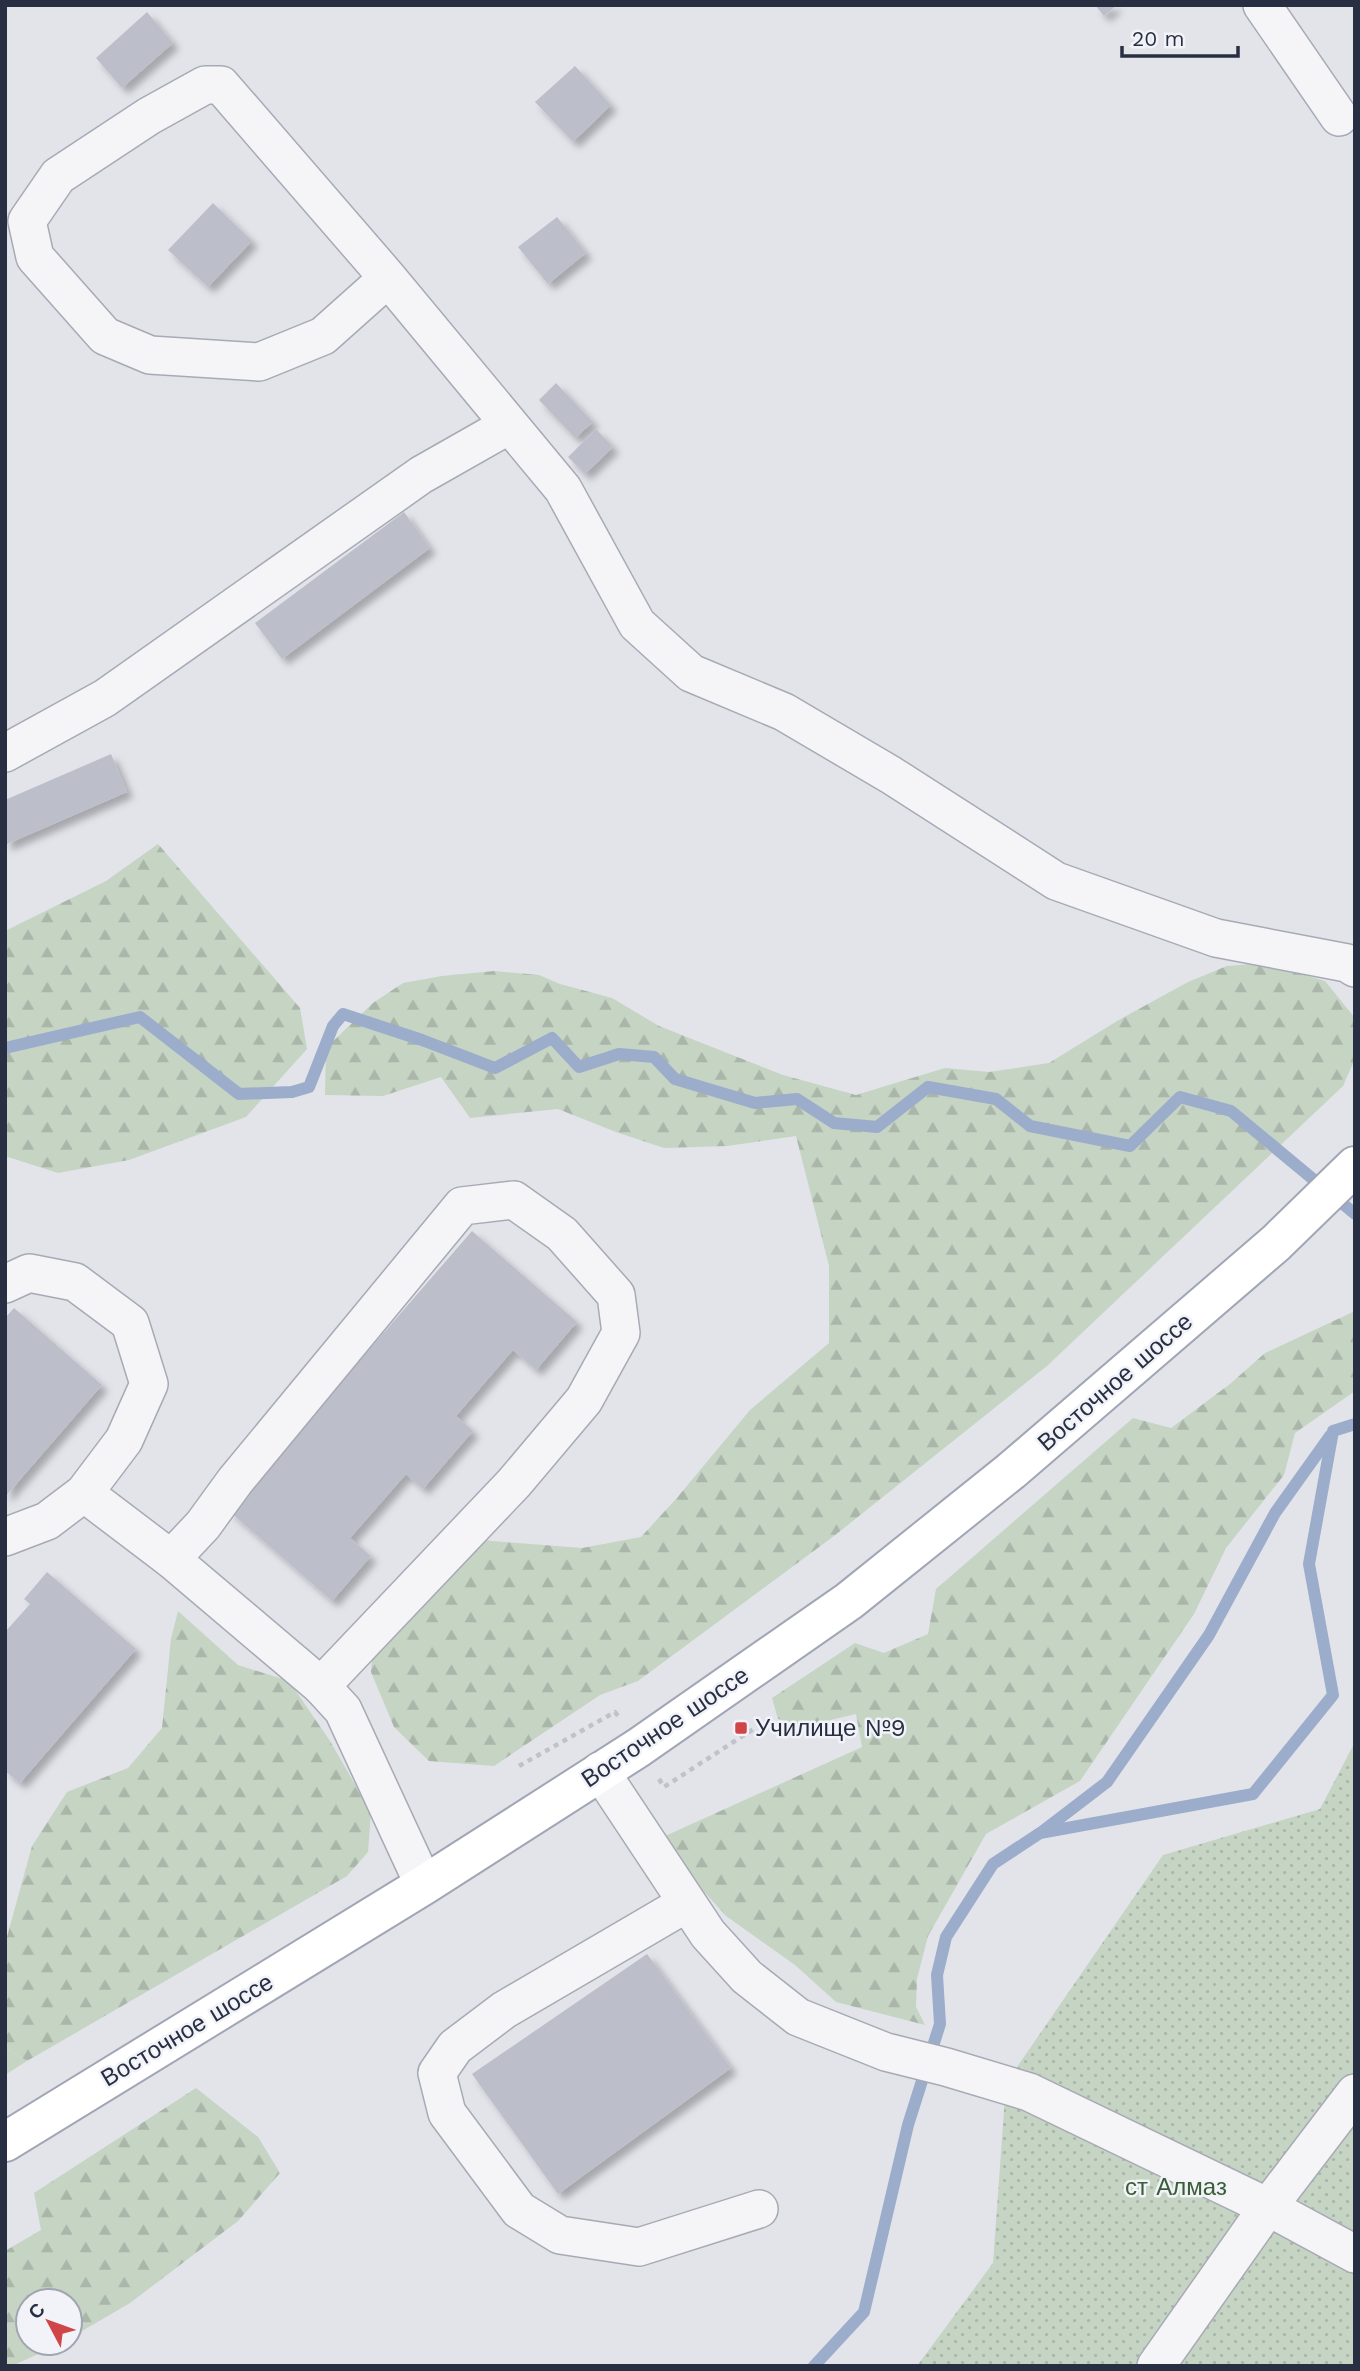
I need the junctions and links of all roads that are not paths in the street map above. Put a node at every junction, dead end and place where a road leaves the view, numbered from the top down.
1 (1262, 5) edge
2 (1339, 117) dead end
3 (388, 278) junction
4 (509, 425) junction
5 (5, 753) edge
6 (1355, 968) edge
7 (1355, 1166) edge
8 (5, 1284) edge
9 (84, 1493) junction
10 (5, 1537) edge
11 (171, 1559) junction
12 (321, 1686) junction
13 (600, 1771) junction
14 (424, 1885) junction
15 (687, 1903) junction
16 (1355, 2093) edge
17 (5, 2141) edge
18 (1268, 2207) junction
19 (759, 2209) dead end
20 (1355, 2255) edge
21 (1156, 2366) edge

1 - 2 street
3 - 3 street
3 - 4 street
4 - 5 street
4 - 6 street
7 - 13 main road, Восточное шоссе
8 - 9 street
9 - 10 street
9 - 11 street
11 - 12 street
11 - 12 street
12 - 14 street
13 - 14 main road, Восточное шоссе
13 - 15 street
14 - 17 main road, Восточное шоссе
15 - 18 street
15 - 19 street
16 - 18 street
18 - 20 street
18 - 21 street

